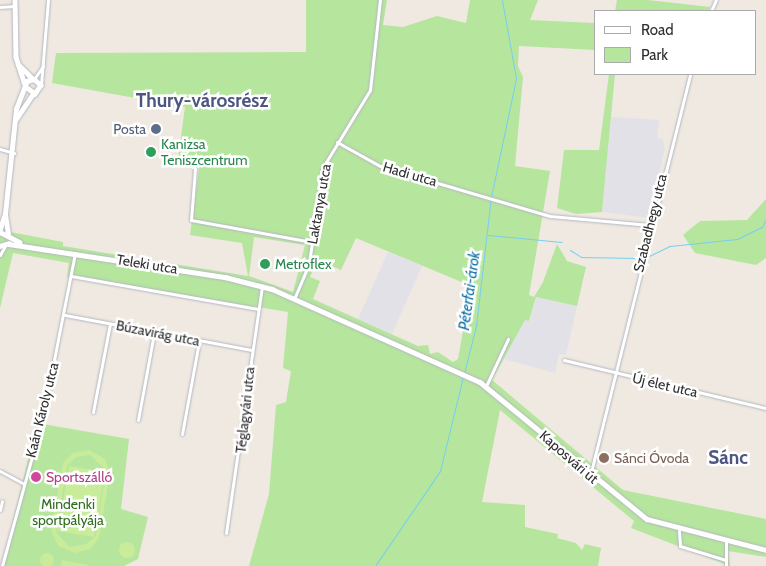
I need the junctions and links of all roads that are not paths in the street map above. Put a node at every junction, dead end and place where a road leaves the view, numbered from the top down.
1 (15, 0) edge
2 (48, 0) edge
3 (380, 0) edge
4 (15, 6) junction
5 (0, 7) edge
6 (17, 63) junction
7 (44, 64) junction
8 (690, 75) edge
9 (34, 79) junction
10 (41, 85) junction
11 (25, 86) junction
12 (32, 95) junction
13 (16, 120) junction
14 (337, 142) junction
15 (0, 149) edge
16 (14, 153) junction
17 (191, 163) dead end
18 (5, 214) junction
19 (650, 225) junction
20 (0, 230) edge
21 (9, 235) junction
22 (312, 242) junction
23 (5, 245) edge
24 (31, 246) junction
25 (75, 252) junction
26 (0, 255) edge
27 (71, 276) junction
28 (262, 286) junction
29 (294, 299) junction
30 (258, 310) junction
31 (64, 316) junction
32 (110, 324) junction
33 (154, 333) junction
34 (508, 338) dead end
35 (200, 341) junction
36 (252, 350) junction
37 (564, 360) dead end
38 (613, 372) junction
39 (486, 386) junction
40 (766, 408) edge
41 (93, 412) dead end
42 (138, 420) dead end
43 (182, 434) dead end
44 (0, 471) edge
45 (590, 476) junction
46 (24, 483) junction
47 (2, 501) dead end
48 (0, 510) edge
49 (679, 530) junction
50 (226, 533) dead end
51 (726, 541) junction
52 (766, 550) edge
53 (726, 560) junction
54 (2, 566) edge
55 (726, 566) edge

1 - 4 main road
2 - 7 street
3 - 14 street, Laktanya utca
4 - 5 street
4 - 6 main road
6 - 9 main road
6 - 11 main road
7 - 9 street
7 - 10 street
8 - 19 street, Szabadhegy utca
9 - 10 main road
9 - 11 main road
10 - 12 main road
11 - 12 main road
11 - 13 main road
12 - 13 main road
13 - 16 main road
14 - 19 street, Hadi utca
14 - 22 street, Laktanya utca
15 - 16 street
16 - 18 main road
17 - 22 street
18 - 20 main road
18 - 21 main road
19 - 38 street, Szabadhegy utca
20 - 21 main road, Teleki utca
21 - 23 main road
21 - 24 main road, Teleki utca
22 - 29 street, Laktanya utca
23 - 24 main road, Teleki utca
23 - 26 street
24 - 25 main road, Teleki utca
25 - 27 street, Kaán Károly utca
25 - 28 main road, Teleki utca
27 - 30 street, Teleki utca
27 - 31 street, Kaán Károly utca
28 - 29 main road, Kaposvári út
28 - 30 street, Téglagyári utca
29 - 39 main road, Kaposvári út
30 - 36 street, Téglagyári utca
31 - 32 street, Búzavirág utca
31 - 46 street, Kaán Károly utca
32 - 33 street, Búzavirág utca
32 - 41 street
33 - 35 street, Búzavirág utca
33 - 42 street
34 - 39 street
35 - 36 street, Búzavirág utca
35 - 43 street
36 - 50 street, Téglagyári utca
37 - 38 street, Új élet utca
38 - 40 street, Új élet utca
38 - 45 street, Szabadhegy utca
39 - 45 main road, Kaposvári út
44 - 46 street
45 - 49 main road, Kaposvári út
46 - 54 street, Kaán Károly utca
47 - 48 street
49 - 51 main road, Kaposvári út
49 - 53 street
51 - 52 main road, Kaposvári út
51 - 53 street
53 - 55 street

